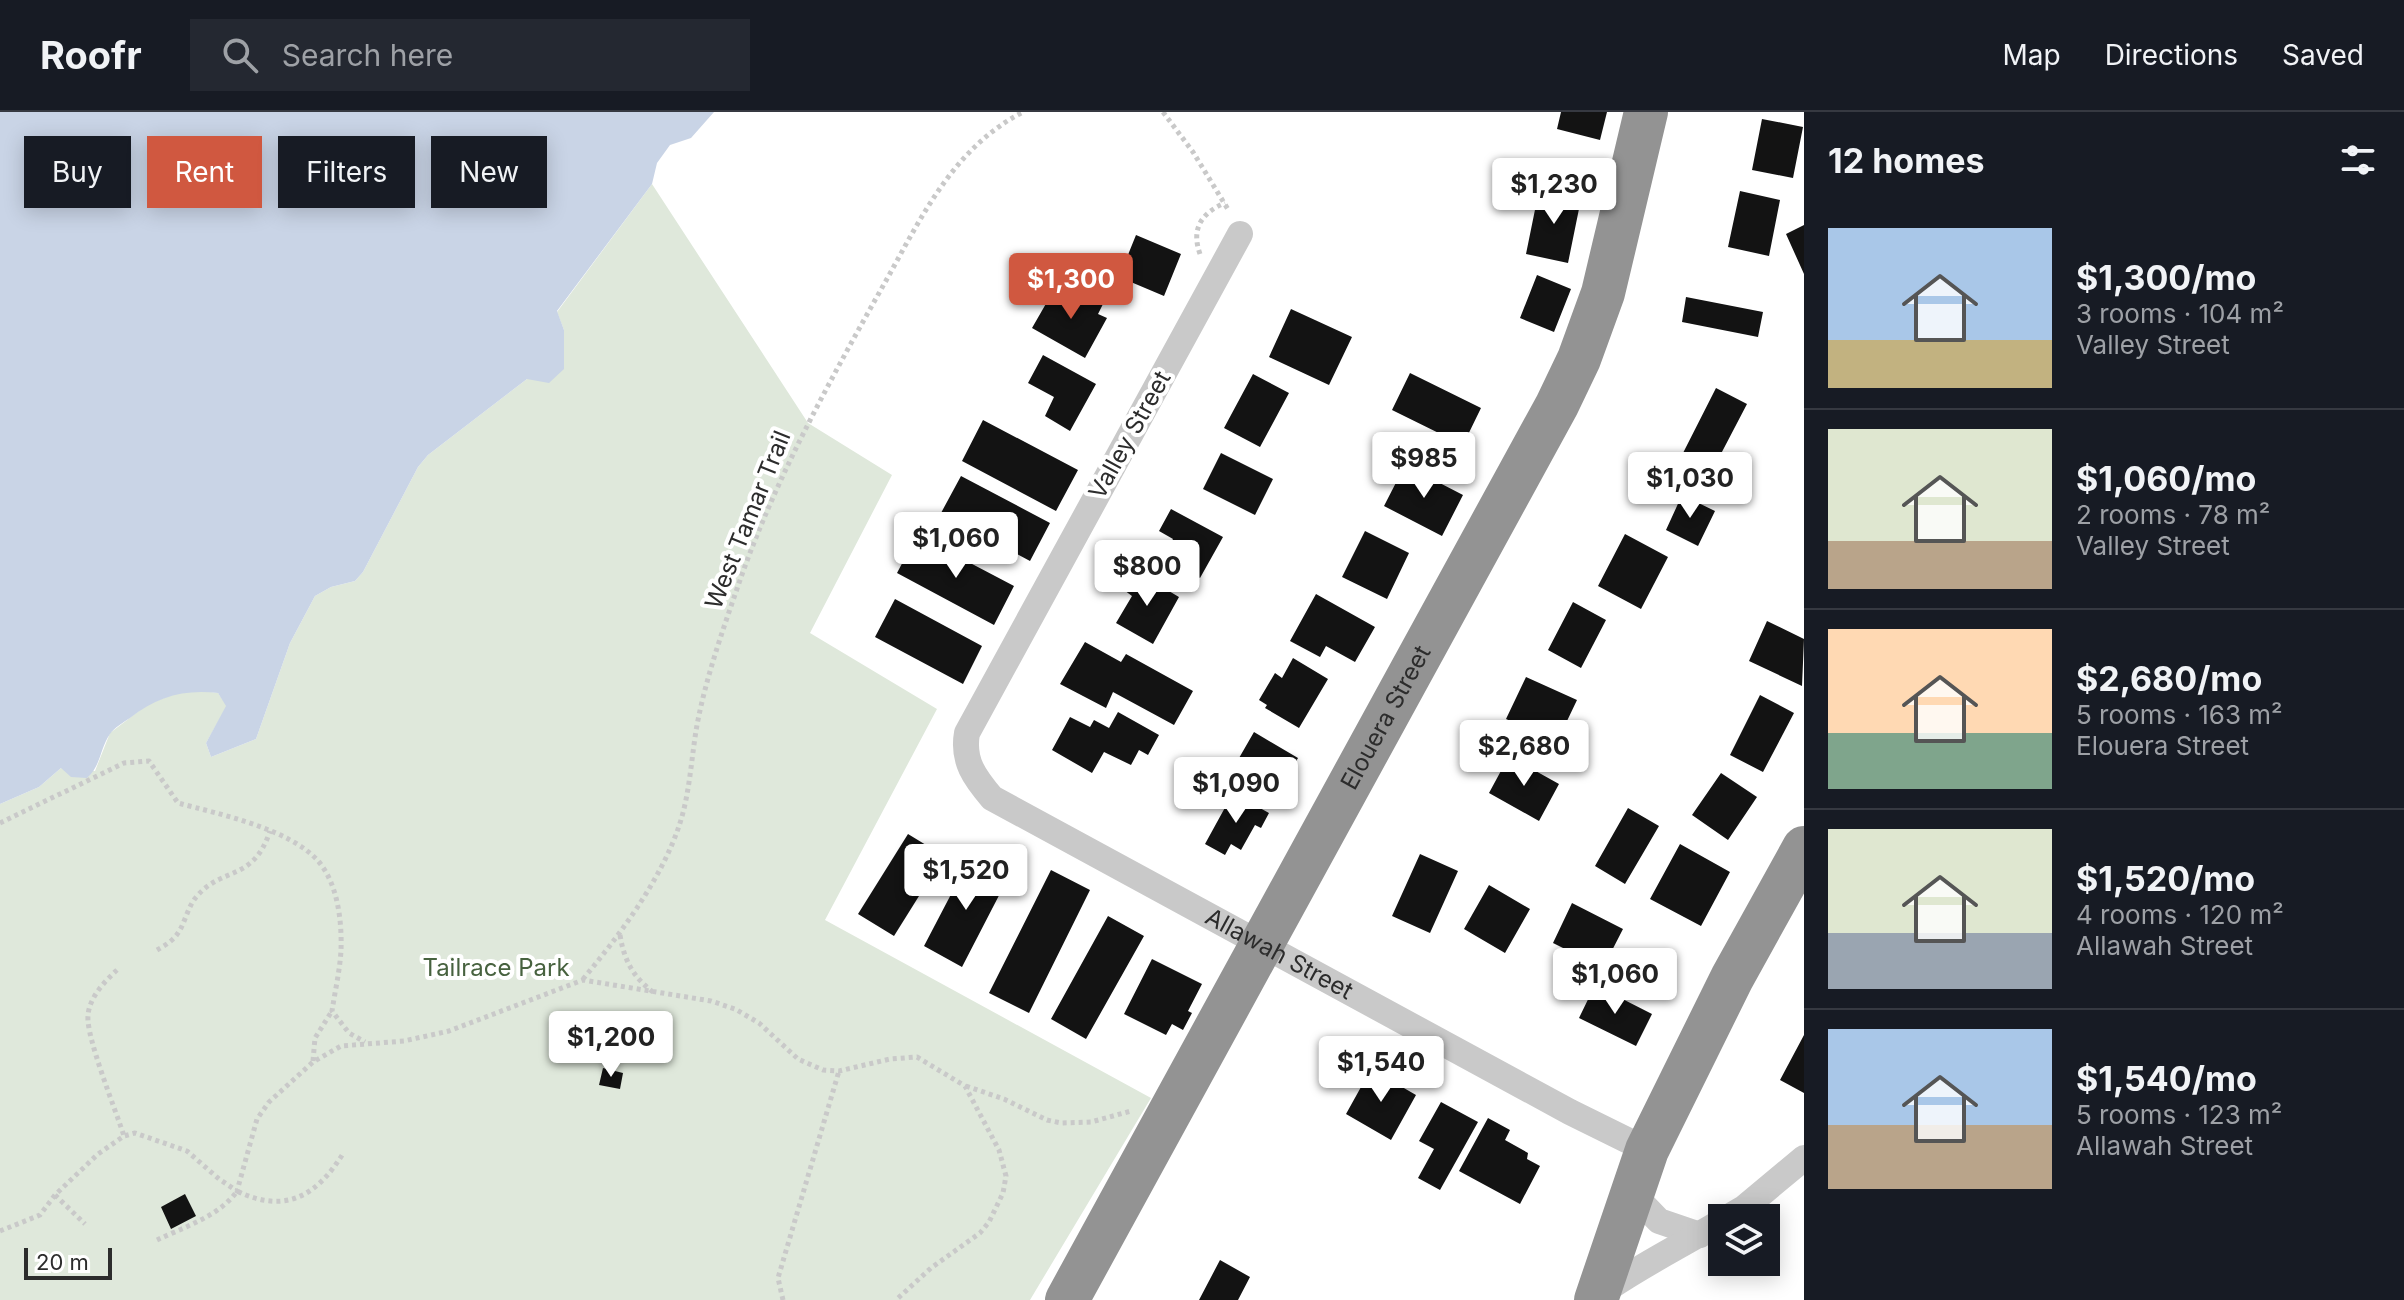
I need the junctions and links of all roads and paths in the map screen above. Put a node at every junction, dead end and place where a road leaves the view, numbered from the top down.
1 (1023, 112) edge
2 (1163, 112) edge
3 (1646, 112) edge
4 (1225, 203) junction
5 (1240, 234) joint
6 (1202, 258) dead end
7 (968, 765) joint
8 (0, 823) edge
9 (270, 831) junction
10 (1804, 848) edge
11 (620, 935) junction
12 (1263, 946) junction
13 (157, 950) dead end
14 (117, 970) dead end
15 (583, 980) junction
16 (654, 993) junction
17 (332, 1011) junction
18 (366, 1042) junction
19 (313, 1062) junction
20 (839, 1071) junction
21 (965, 1086) junction
22 (1135, 1110) dead end
23 (124, 1136) junction
24 (1647, 1150) junction
25 (344, 1152) dead end
26 (1804, 1158) edge
27 (237, 1191) junction
28 (1633, 1194) junction
29 (55, 1195) junction
30 (1749, 1204) edge
31 (85, 1224) dead end
32 (1708, 1228) edge
33 (1708, 1230) edge
34 (0, 1231) edge
35 (157, 1240) dead end
36 (1597, 1298) edge
37 (783, 1300) edge
38 (896, 1300) edge
39 (1067, 1300) edge

1 - 11 path, West Tamar Trail
2 - 4 path
3 - 12 highway, Elouera Street
4 - 5 path
4 - 6 path
5 - 7 street, Valley Street
7 - 12 street, Allawah Street
8 - 9 path
9 - 13 path
9 - 17 path
10 - 24 highway
11 - 15 path, West Tamar Trail
11 - 16 path
12 - 24 street, Allawah Street
12 - 39 highway, Elouera Street
14 - 23 path
15 - 16 path
15 - 18 path, West Tamar Trail
16 - 20 path
17 - 18 path
17 - 19 path
18 - 19 path, West Tamar Trail
19 - 27 path, West Tamar Trail
20 - 21 path
20 - 37 path
21 - 22 path
21 - 38 path
23 - 27 path
23 - 29 path
24 - 28 highway
25 - 27 path
26 - 30 street
27 - 35 path
28 - 32 street
28 - 36 highway
29 - 31 path
29 - 34 path
33 - 36 street

